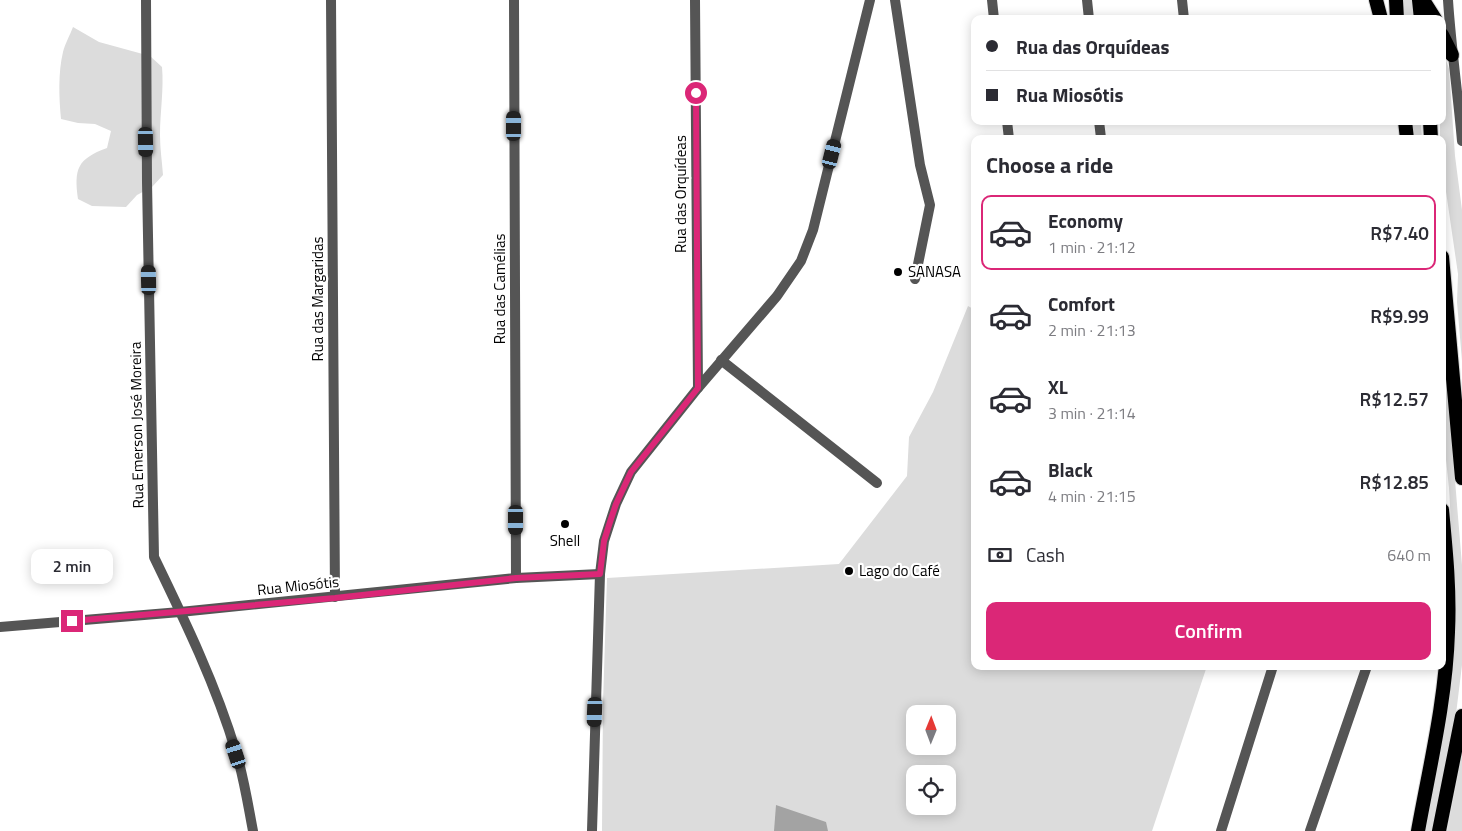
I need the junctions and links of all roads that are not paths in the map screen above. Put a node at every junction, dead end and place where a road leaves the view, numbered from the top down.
1 (146, 0) edge
2 (332, 0) edge
3 (514, 0) edge
4 (695, 0) edge
5 (870, 0) edge
6 (896, 0) edge
7 (992, 0) edge
8 (1088, 0) edge
9 (1182, 0) edge
10 (1376, 0) edge
11 (1396, 0) edge
12 (1421, 0) edge
13 (1448, 0) edge
14 (994, 15) edge
15 (1089, 15) edge
16 (1184, 15) edge
17 (1380, 15) edge
18 (1397, 15) edge
19 (1421, 15) edge
20 (1432, 15) edge
21 (1446, 43) edge
22 (1452, 55) junction
23 (1459, 85) edge
24 (1462, 142) edge
25 (915, 280) dead end
26 (1446, 301) edge
27 (721, 360) junction
28 (698, 388) junction
29 (1462, 478) edge
30 (878, 483) dead end
31 (1446, 553) edge
32 (600, 574) junction
33 (516, 578) junction
34 (335, 598) junction
35 (180, 612) junction
36 (0, 627) edge
37 (1446, 656) edge
38 (1272, 670) edge
39 (1366, 670) edge
40 (1445, 670) edge
41 (1462, 716) edge
42 (1462, 738) edge
43 (1454, 755) junction
44 (253, 831) edge
45 (592, 831) edge
46 (1221, 831) edge
47 (1310, 831) edge
48 (1418, 831) edge
49 (1439, 831) edge

1 - 35 street, Rua Emerson José Moreira
2 - 34 street, Rua das Margaridas
3 - 33 street, Rua das Camélias
4 - 28 street, Rua das Orquídeas
5 - 27 street
6 - 25 street
7 - 14 street
8 - 15 street
9 - 16 street
10 - 17 highway
11 - 18 highway
12 - 19 highway
12 - 20 highway
13 - 22 street
21 - 22 highway
22 - 23 street
23 - 24 street
26 - 29 highway
27 - 28 street
27 - 30 street
28 - 32 street
31 - 37 highway
32 - 33 street, Rua Miosótis
32 - 45 street
33 - 34 street, Rua Miosótis
34 - 35 street, Rua Miosótis
35 - 36 street, Rua Miosótis
35 - 44 street, Rua Emerson José Moreira
38 - 46 street
39 - 47 street
40 - 48 highway
41 - 43 highway
42 - 43 highway
43 - 49 highway

